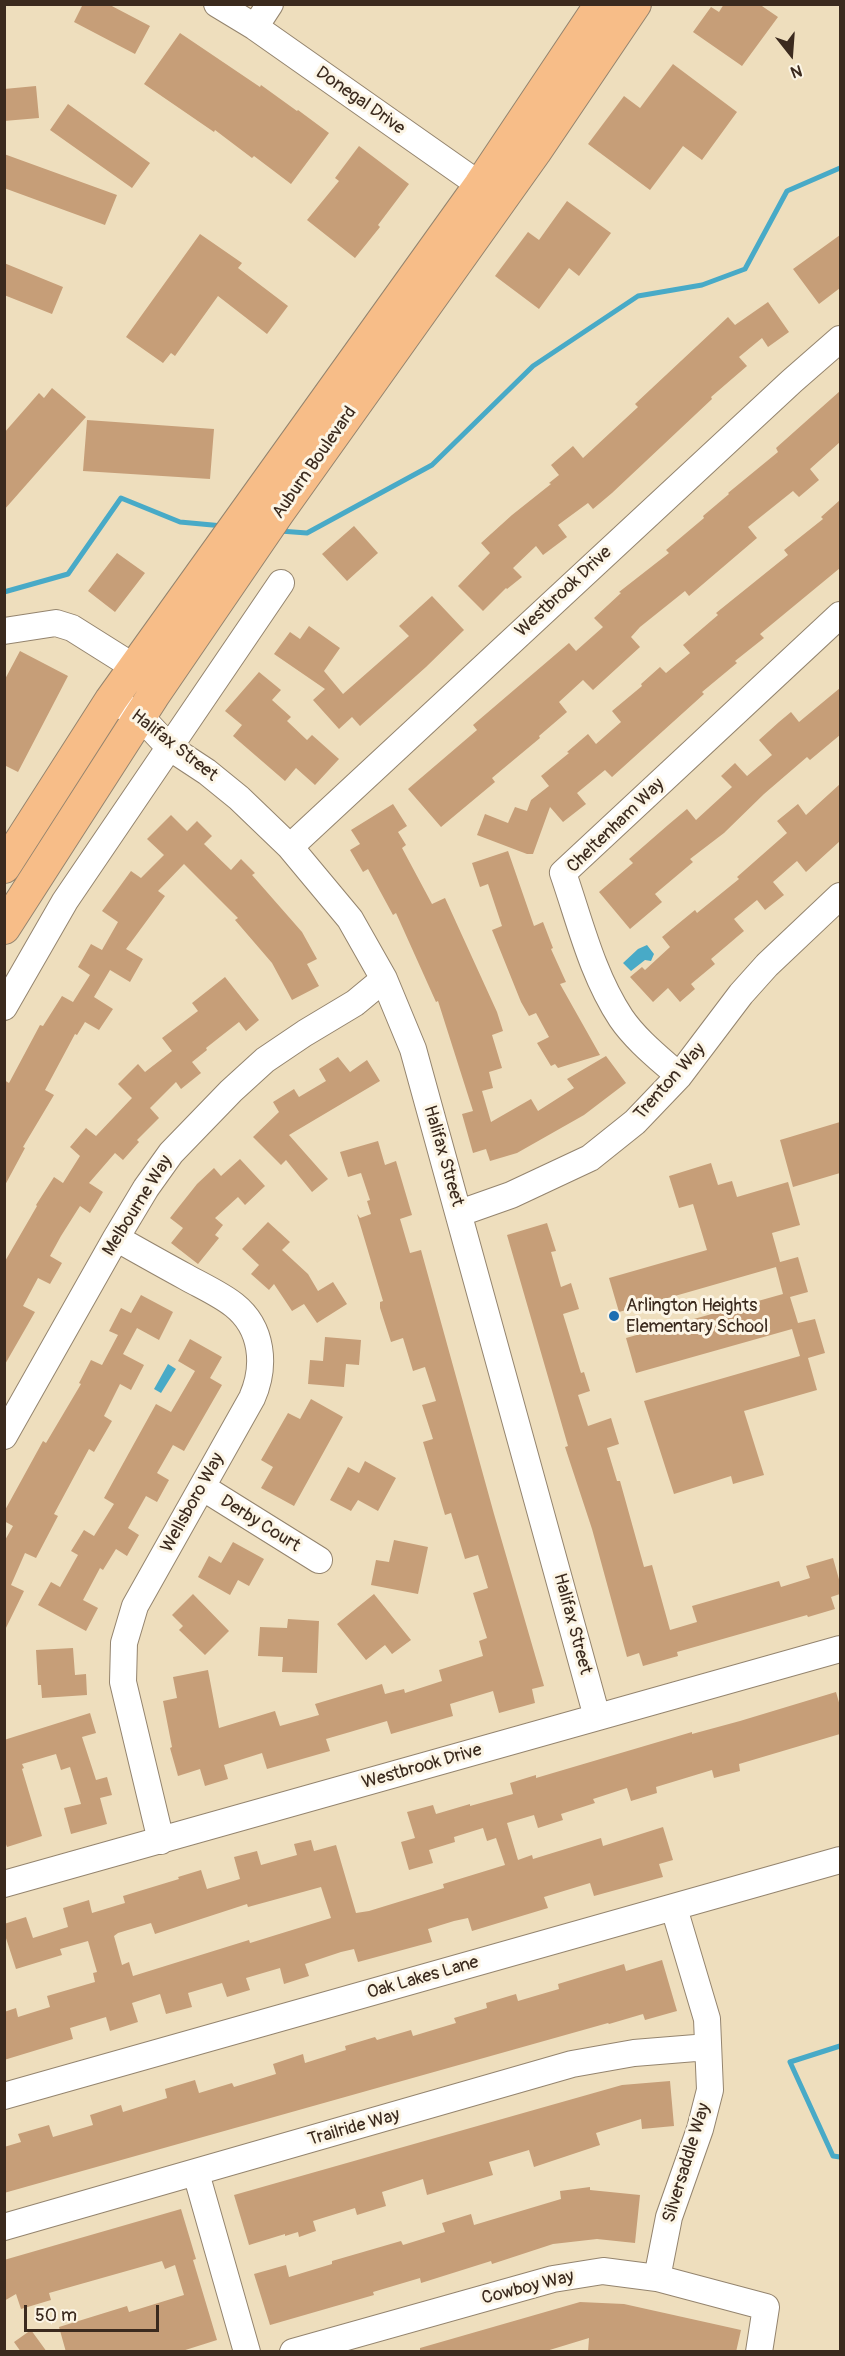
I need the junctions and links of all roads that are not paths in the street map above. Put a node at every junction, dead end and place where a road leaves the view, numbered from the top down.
1 (217, 4) edge
2 (270, 4) edge
3 (601, 4) edge
4 (635, 4) edge
5 (255, 27) junction
6 (491, 193) junction
7 (840, 339) edge
8 (251, 528) junction
9 (281, 584) dead end
10 (840, 615) edge
11 (4, 631) edge
12 (134, 667) junction
13 (111, 700) junction
14 (140, 716) junction
15 (169, 747) junction
16 (290, 847) junction
17 (4, 867) edge
18 (840, 896) edge
19 (4, 928) edge
20 (384, 979) junction
21 (4, 1007) edge
22 (679, 1076) junction
23 (460, 1214) junction
24 (116, 1238) junction
25 (4, 1436) edge
26 (202, 1487) junction
27 (319, 1560) dead end
28 (840, 1649) edge
29 (597, 1717) junction
30 (161, 1841) junction
31 (840, 1860) edge
32 (4, 1884) edge
33 (674, 1908) junction
34 (708, 2047) junction
35 (4, 2096) edge
36 (196, 2174) junction
37 (4, 2227) edge
38 (657, 2278) junction
39 (247, 2352) edge
40 (293, 2352) edge
41 (759, 2352) edge

1 - 5 street, Donegal Drive
2 - 5 street
3 - 6 main road, Auburn Boulevard
4 - 6 main road, Auburn Boulevard
5 - 6 street, Donegal Drive
6 - 8 main road, Auburn Boulevard
7 - 16 street, Westbrook Drive
8 - 12 main road, Auburn Boulevard
8 - 14 main road, Auburn Boulevard
9 - 15 street
10 - 22 street, Cheltenham Way
11 - 12 street
12 - 13 main road, Auburn Boulevard
13 - 14 street, Halifax Street
13 - 17 main road, Auburn Boulevard
14 - 15 street, Halifax Street
14 - 19 main road, Auburn Boulevard
15 - 16 street, Halifax Street
15 - 21 street
16 - 20 street, Halifax Street
18 - 22 street, Trenton Way
20 - 23 street, Halifax Street
20 - 24 street, Melbourne Way
22 - 23 street, Trenton Way
23 - 29 street, Halifax Street
24 - 25 street, Melbourne Way
24 - 26 street, Wellsboro Way
26 - 27 street, Derby Court
26 - 30 street, Wellsboro Way
28 - 29 street, Westbrook Drive
29 - 30 street, Westbrook Drive
30 - 32 street, Westbrook Drive
31 - 33 street, Oak Lakes Lane
33 - 34 street, Silversaddle Way
33 - 35 street, Oak Lakes Lane
34 - 36 street, Trailride Way
34 - 38 street, Silversaddle Way
36 - 37 street, Trailride Way
36 - 39 street
38 - 40 street, Cowboy Way
38 - 41 street, Cowboy Way

